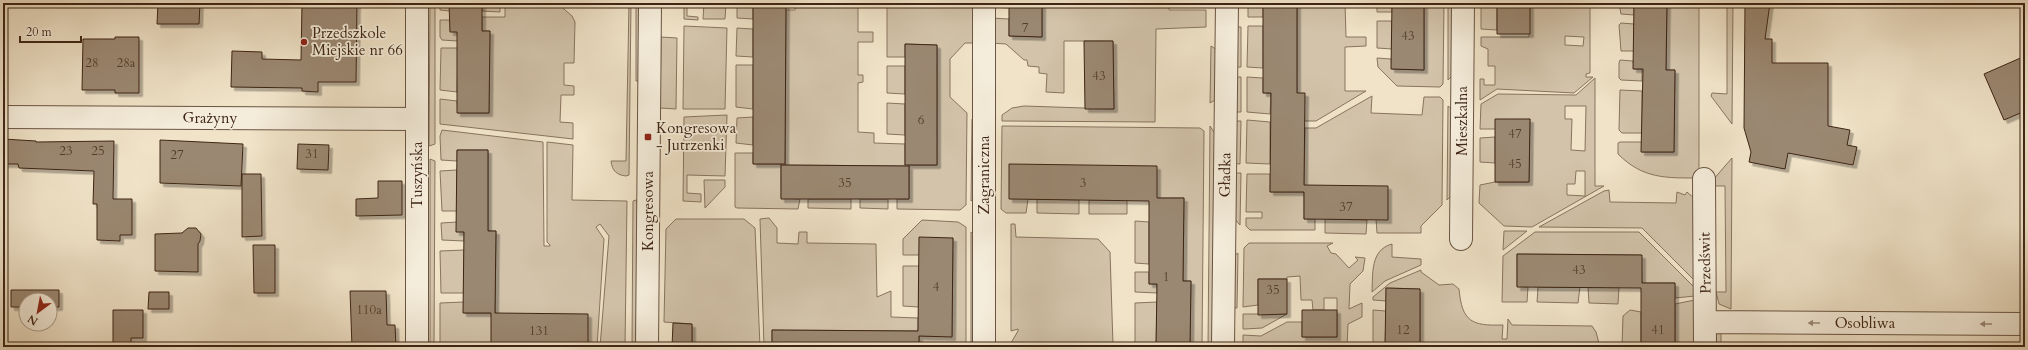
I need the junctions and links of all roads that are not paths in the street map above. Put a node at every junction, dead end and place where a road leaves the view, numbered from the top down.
1 (417, 3) edge
2 (650, 3) edge
3 (984, 3) edge
4 (1227, 3) edge
5 (1463, 3) edge
6 (3, 117) edge
7 (416, 119) junction
8 (1704, 179) dead end
9 (1461, 239) dead end
10 (1705, 322) junction
11 (2025, 324) edge
12 (417, 347) edge
13 (647, 347) edge
14 (984, 347) edge
15 (1223, 347) edge
16 (1705, 347) edge

1 - 7 street, Tuszyńska
2 - 13 street, Kongresowa
3 - 14 street, Zagraniczna
4 - 15 street, Gładka
5 - 9 street, Mieszkalna
6 - 7 street, Grażyny
7 - 12 street, Tuszyńska
8 - 10 street, Przedświt
11 -> 10 street, Osobliwa
10 - 16 street, Przedświt

